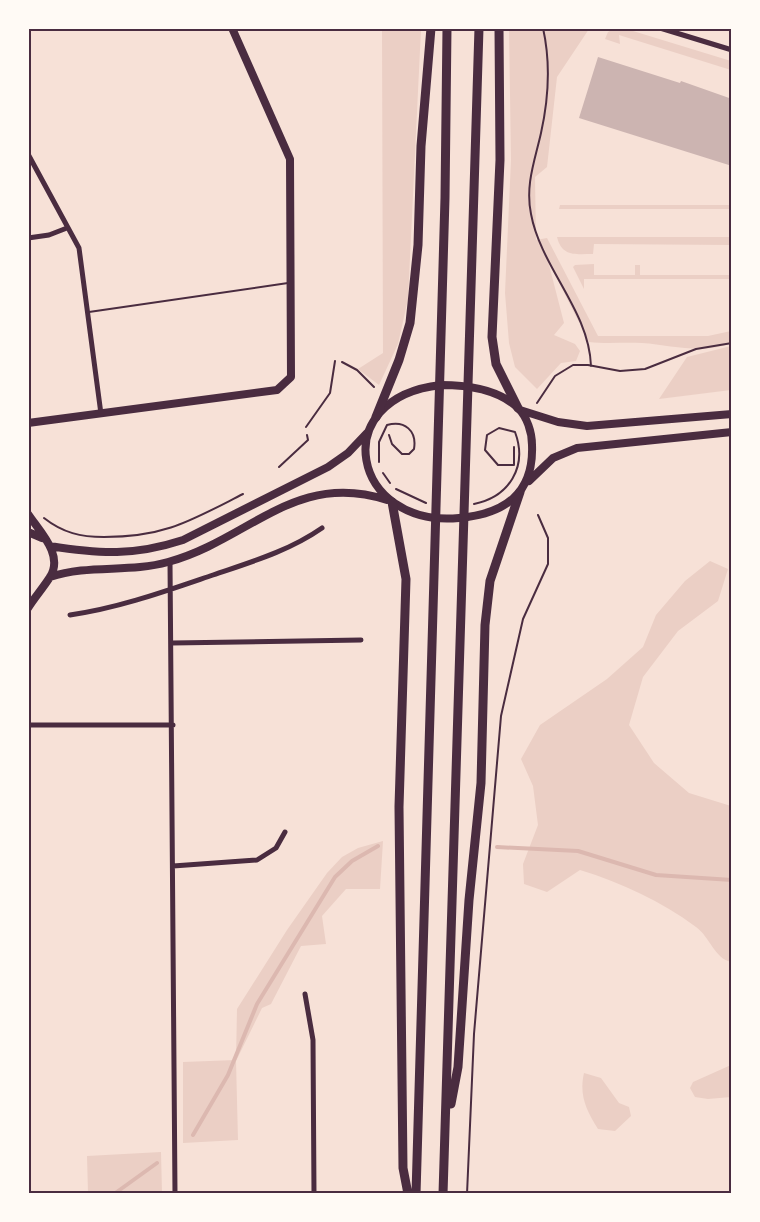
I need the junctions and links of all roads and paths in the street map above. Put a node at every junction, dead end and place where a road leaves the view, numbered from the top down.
1 (232, 28) edge
2 (431, 28) edge
3 (447, 28) edge
4 (479, 28) edge
5 (499, 28) edge
6 (543, 28) edge
7 (660, 28) edge
8 (732, 50) edge
9 (28, 154) edge
10 (67, 228) junction
11 (28, 238) edge
12 (291, 282) junction
13 (86, 312) junction
14 (732, 343) edge
15 (335, 361) joint
16 (591, 366) junction
17 (374, 387) dead end
18 (537, 404) dead end
19 (519, 409) junction
20 (101, 414) junction
21 (732, 414) edge
22 (376, 417) junction
23 (28, 423) edge
24 (306, 427) joint
25 (369, 430) junction
26 (732, 432) edge
27 (389, 435) dead end
28 (514, 447) dead end
29 (279, 467) dead end
30 (522, 489) junction
31 (243, 494) dead end
32 (393, 503) junction
33 (432, 504) dead end
34 (470, 505) dead end
35 (28, 514) edge
36 (40, 514) dead end
37 (537, 515) dead end
38 (322, 528) dead end
39 (28, 532) edge
40 (44, 539) junction
41 (50, 546) junction
42 (170, 562) junction
43 (50, 577) junction
44 (42, 586) junction
45 (171, 589) junction
46 (28, 591) edge
47 (28, 608) edge
48 (70, 615) dead end
49 (361, 640) dead end
50 (172, 643) junction
51 (28, 725) edge
52 (173, 725) junction
53 (285, 832) dead end
54 (173, 866) junction
55 (305, 994) dead end
56 (446, 1131) junction
57 (175, 1194) edge
58 (314, 1194) edge
59 (408, 1194) edge
60 (416, 1194) edge
61 (443, 1194) edge
62 (467, 1194) edge

1 - 12 main road
2 - 22 highway
3 - 60 highway
4 - 56 highway
5 - 19 highway
6 - 16 path
7 - 8 street
9 - 10 street
10 - 11 street
10 - 13 street
12 - 13 lane
12 - 20 main road
13 - 20 street
14 - 16 path
15 - 17 path
15 - 24 lane
16 - 18 path
19 - 21 main road
19 - 22 main road
19 - 30 main road
20 - 23 main road
22 - 25 main road
24 - 29 path
25 - 32 main road
25 - 41 main road
26 - 30 main road
27 - 33 path
28 - 34 path
30 - 32 main road
30 - 56 highway
31 - 36 path
32 - 42 main road
32 - 59 highway
35 - 40 main road
37 - 62 path
38 - 45 street
39 - 40 main road
40 - 41 main road
41 - 43 main road
42 - 43 main road
42 - 45 street
43 - 44 main road
44 - 46 main road
44 - 47 main road
45 - 48 street
45 - 50 street
49 - 50 street
50 - 52 street
51 - 52 street
52 - 54 street
53 - 54 street
54 - 57 street
55 - 58 street
56 - 61 highway

